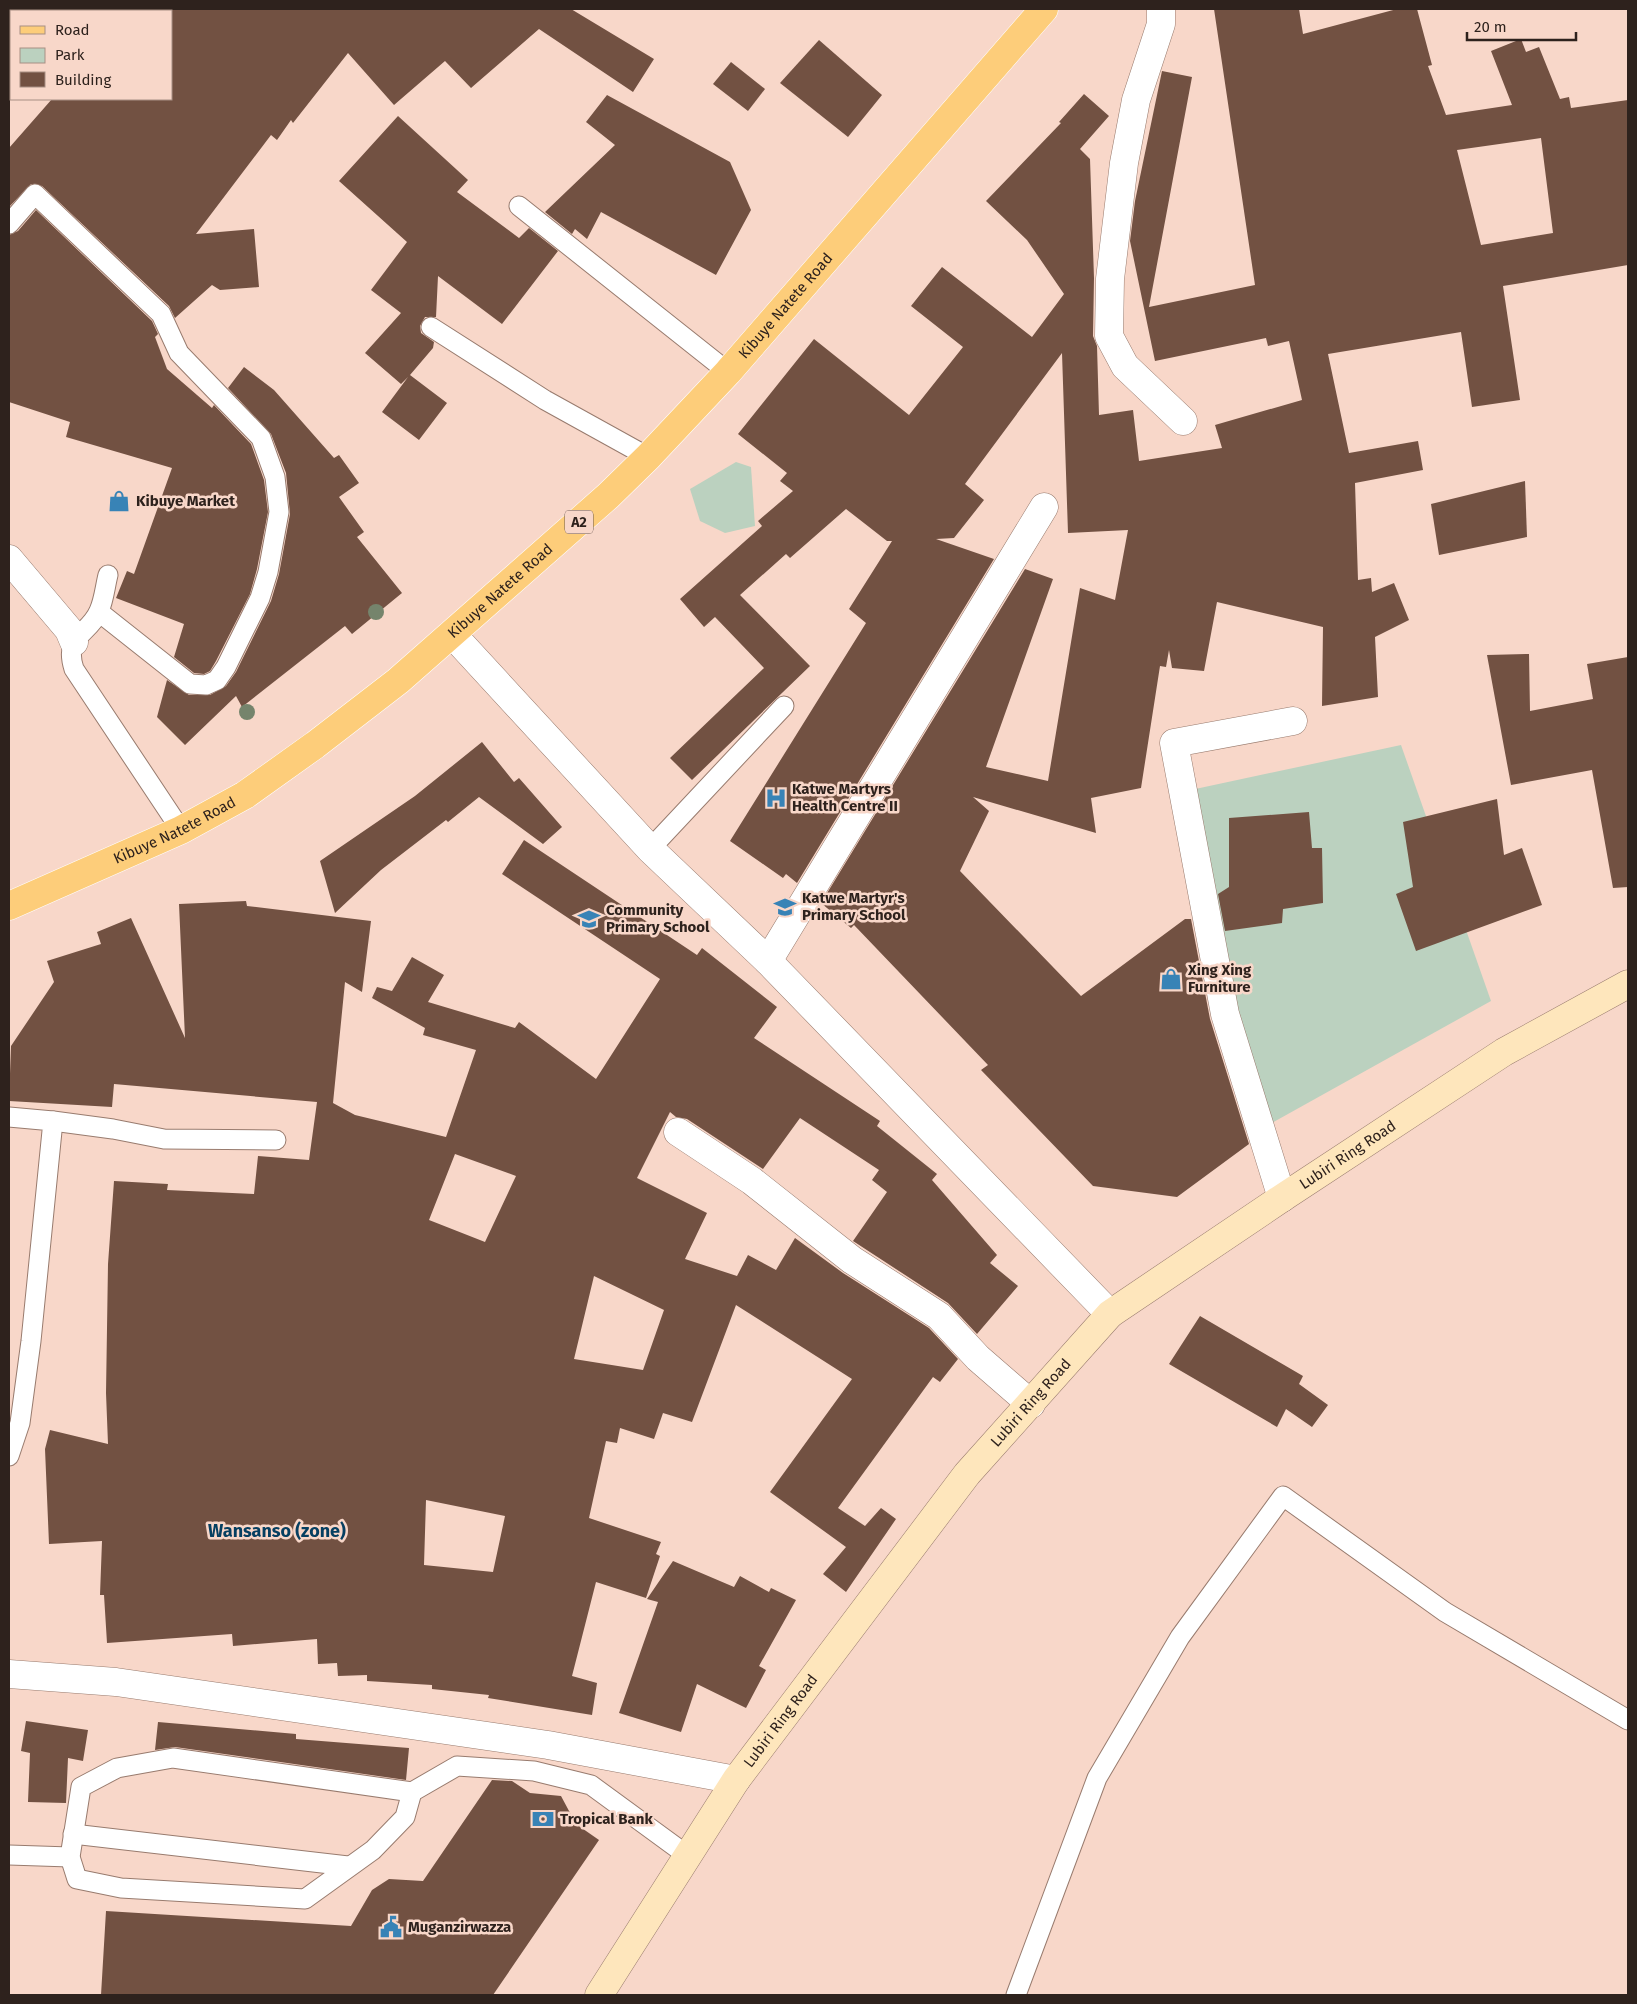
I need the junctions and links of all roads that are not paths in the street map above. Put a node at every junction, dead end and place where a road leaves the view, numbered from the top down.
1 (1044, 9) edge
2 (1161, 9) edge
3 (518, 206) dead end
4 (9, 224) edge
5 (431, 327) dead end
6 (728, 372) junction
7 (1183, 421) dead end
8 (648, 456) junction
9 (1044, 507) dead end
10 (9, 559) edge
11 (108, 576) dead end
12 (99, 612) junction
13 (452, 634) junction
14 (74, 642) junction
15 (784, 706) dead end
16 (1293, 721) dead end
17 (181, 830) junction
18 (650, 849) junction
19 (9, 906) edge
20 (768, 961) junction
21 (1628, 984) edge
22 (9, 1117) edge
23 (52, 1121) junction
24 (678, 1132) dead end
25 (276, 1140) dead end
26 (1282, 1198) junction
27 (1110, 1314) junction
28 (1030, 1404) junction
29 (9, 1456) edge
30 (9, 1674) edge
31 (1628, 1720) edge
32 (736, 1780) junction
33 (412, 1792) junction
34 (73, 1834) junction
35 (9, 1855) edge
36 (688, 1856) junction
37 (70, 1857) junction
38 (348, 1866) junction
39 (599, 1995) edge
40 (1016, 1995) edge

1 - 6 main road, Kibuye Natete Road / A2
2 - 7 street
3 - 6 lane
4 - 12 lane
5 - 8 lane
6 - 8 main road, Kibuye Natete Road / A2
8 - 13 main road, Kibuye Natete Road / A2
9 - 20 street
10 - 14 street
11 - 12 lane
12 - 14 lane
13 - 17 main road, Kibuye Natete Road / A2
13 - 18 street
14 - 17 lane
15 - 18 lane
16 - 26 street
17 - 19 main road, Kibuye Natete Road / A2
18 - 20 street
20 - 27 street
21 - 26 main road, Lubiri Ring Road
22 - 23 lane
23 - 25 lane
23 - 29 lane
24 - 28 street
26 - 27 main road, Lubiri Ring Road
27 - 28 main road, Lubiri Ring Road
28 - 32 main road, Lubiri Ring Road
30 - 32 street
31 - 40 lane
32 - 36 main road, Lubiri Ring Road
33 - 34 lane
33 - 36 lane
33 - 38 lane
34 - 37 lane
34 - 38 lane
35 - 37 lane
36 - 39 main road, Lubiri Ring Road
37 - 38 lane

